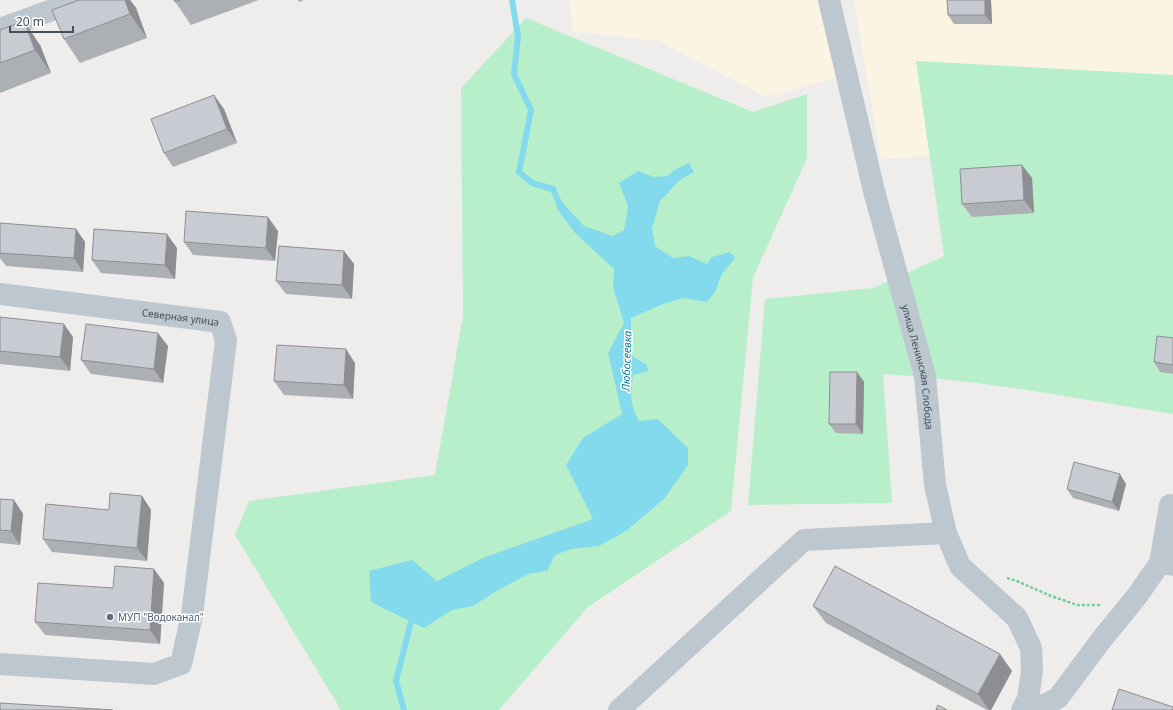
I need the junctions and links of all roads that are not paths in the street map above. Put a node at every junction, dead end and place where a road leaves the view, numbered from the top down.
1 (80, 0) edge
2 (829, 0) edge
3 (0, 29) edge
4 (0, 294) edge
5 (1170, 505) dead end
6 (946, 533) junction
7 (1166, 564) edge
8 (0, 664) edge
9 (620, 710) edge
10 (1022, 710) edge
11 (1034, 710) edge

1 - 3 street
2 - 6 street, улица Ленинская Слобода
4 - 8 street, Северная улица
5 - 7 street
6 - 9 street
6 - 10 street, улица Ленинская Слобода
7 - 11 street

